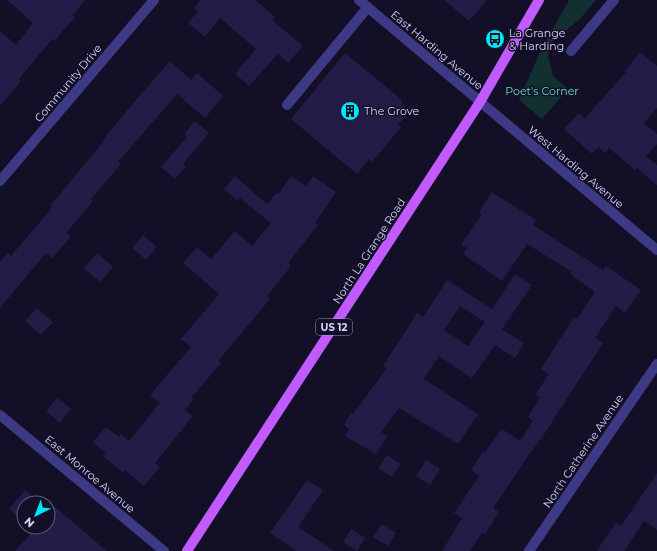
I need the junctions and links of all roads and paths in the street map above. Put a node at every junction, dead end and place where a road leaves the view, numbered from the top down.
1 (154, 0) edge
2 (359, 0) edge
3 (540, 0) edge
4 (614, 0) edge
5 (368, 7) junction
6 (571, 51) dead end
7 (480, 102) junction
8 (287, 105) dead end
9 (0, 181) edge
10 (657, 250) edge
11 (657, 364) edge
12 (0, 415) edge
13 (164, 551) edge
14 (187, 551) edge
15 (529, 551) edge

1 - 9 street, Community Drive
2 - 5 street, East Harding Avenue
3 - 7 main road, North La Grange Road / US 12
4 - 6 street
5 - 7 street, East Harding Avenue
5 - 8 street
7 - 10 street, West Harding Avenue
7 - 14 main road, North La Grange Road / US 12
11 - 15 street, North Catherine Avenue
12 - 13 street, East Monroe Avenue

